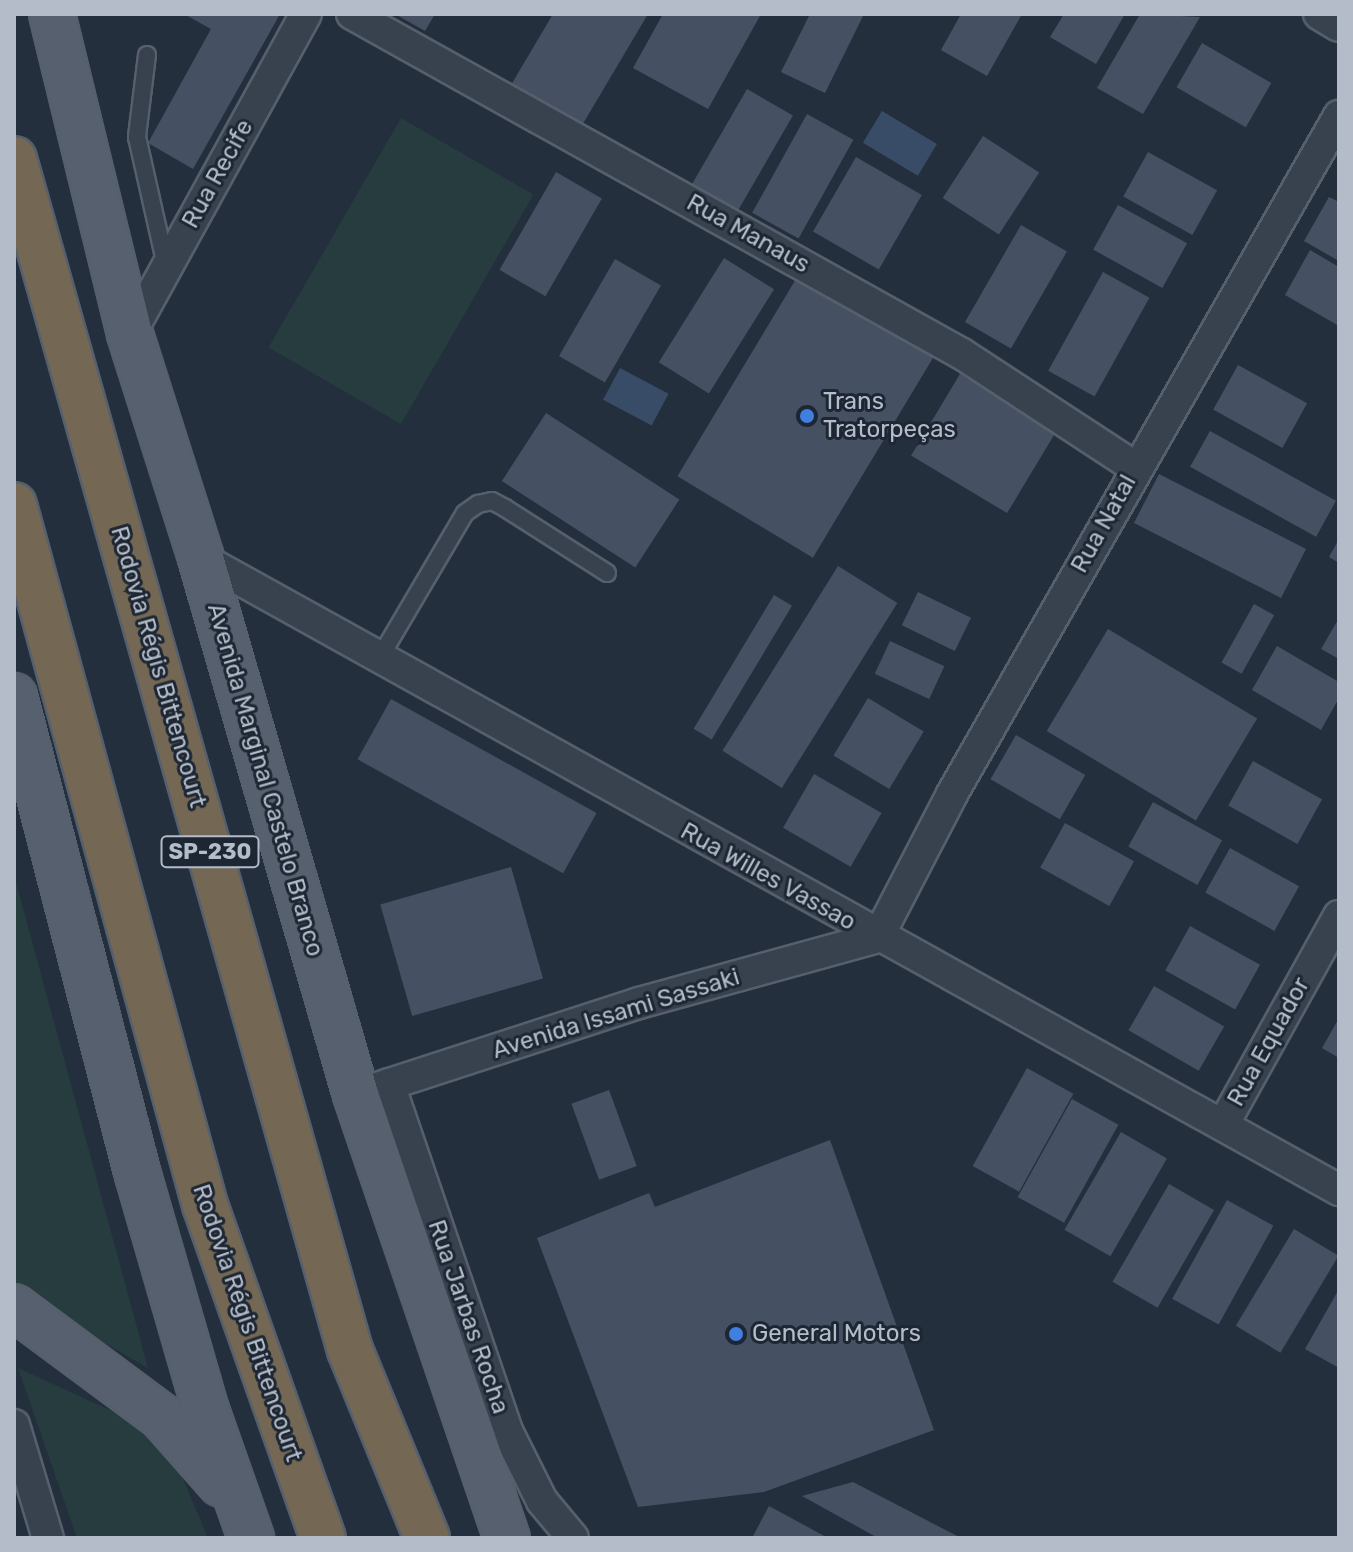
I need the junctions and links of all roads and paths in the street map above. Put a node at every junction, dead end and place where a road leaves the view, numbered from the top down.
1 (52, 14) edge
2 (306, 14) edge
3 (352, 14) edge
4 (1319, 14) edge
5 (1339, 26) edge
6 (147, 55) dead end
7 (1339, 116) edge
8 (14, 159) edge
9 (166, 268) junction
10 (130, 334) junction
11 (1136, 468) junction
12 (14, 505) edge
13 (201, 558) junction
14 (607, 573) dead end
15 (379, 659) junction
16 (14, 696) edge
17 (1339, 916) edge
18 (878, 937) junction
19 (372, 1090) junction
20 (1223, 1125) junction
21 (1339, 1190) edge
22 (14, 1307) edge
23 (14, 1425) edge
24 (491, 1438) junction
25 (245, 1522) edge
26 (48, 1538) edge
27 (323, 1538) edge
28 (427, 1538) edge
29 (507, 1538) edge
30 (573, 1538) edge

1 - 10 main road, Avenida Marginal Castelo Branco
2 - 9 street, Rua Recife
3 - 11 street, Rua Manaus
4 - 5 street
6 - 9 lane
7 - 11 street, Rua Natal
8 - 28 highway, Rodovia Régis Bittencourt / SP-230
9 - 10 street, Rua Recife
10 - 13 main road, Avenida Marginal Castelo Branco
11 - 18 street, Rua Natal
12 - 27 highway, Rodovia Régis Bittencourt
13 - 15 street, Rua Willes Vassao
13 - 19 main road, Avenida Marginal Castelo Branco
14 - 15 lane
15 - 18 street, Rua Willes Vassao
16 - 25 main road
17 - 20 street, Rua Equador
18 - 19 street, Avenida Issami Sassaki
18 - 20 street, Rua Willes Vassao
19 - 24 main road, Avenida Marginal Castelo Branco
20 - 21 street, Rua Willes Vassao
22 - 25 main road
23 - 26 street
24 - 29 main road, Avenida Marginal Castelo Branco
24 - 30 street, Rua Jarbas Rocha

